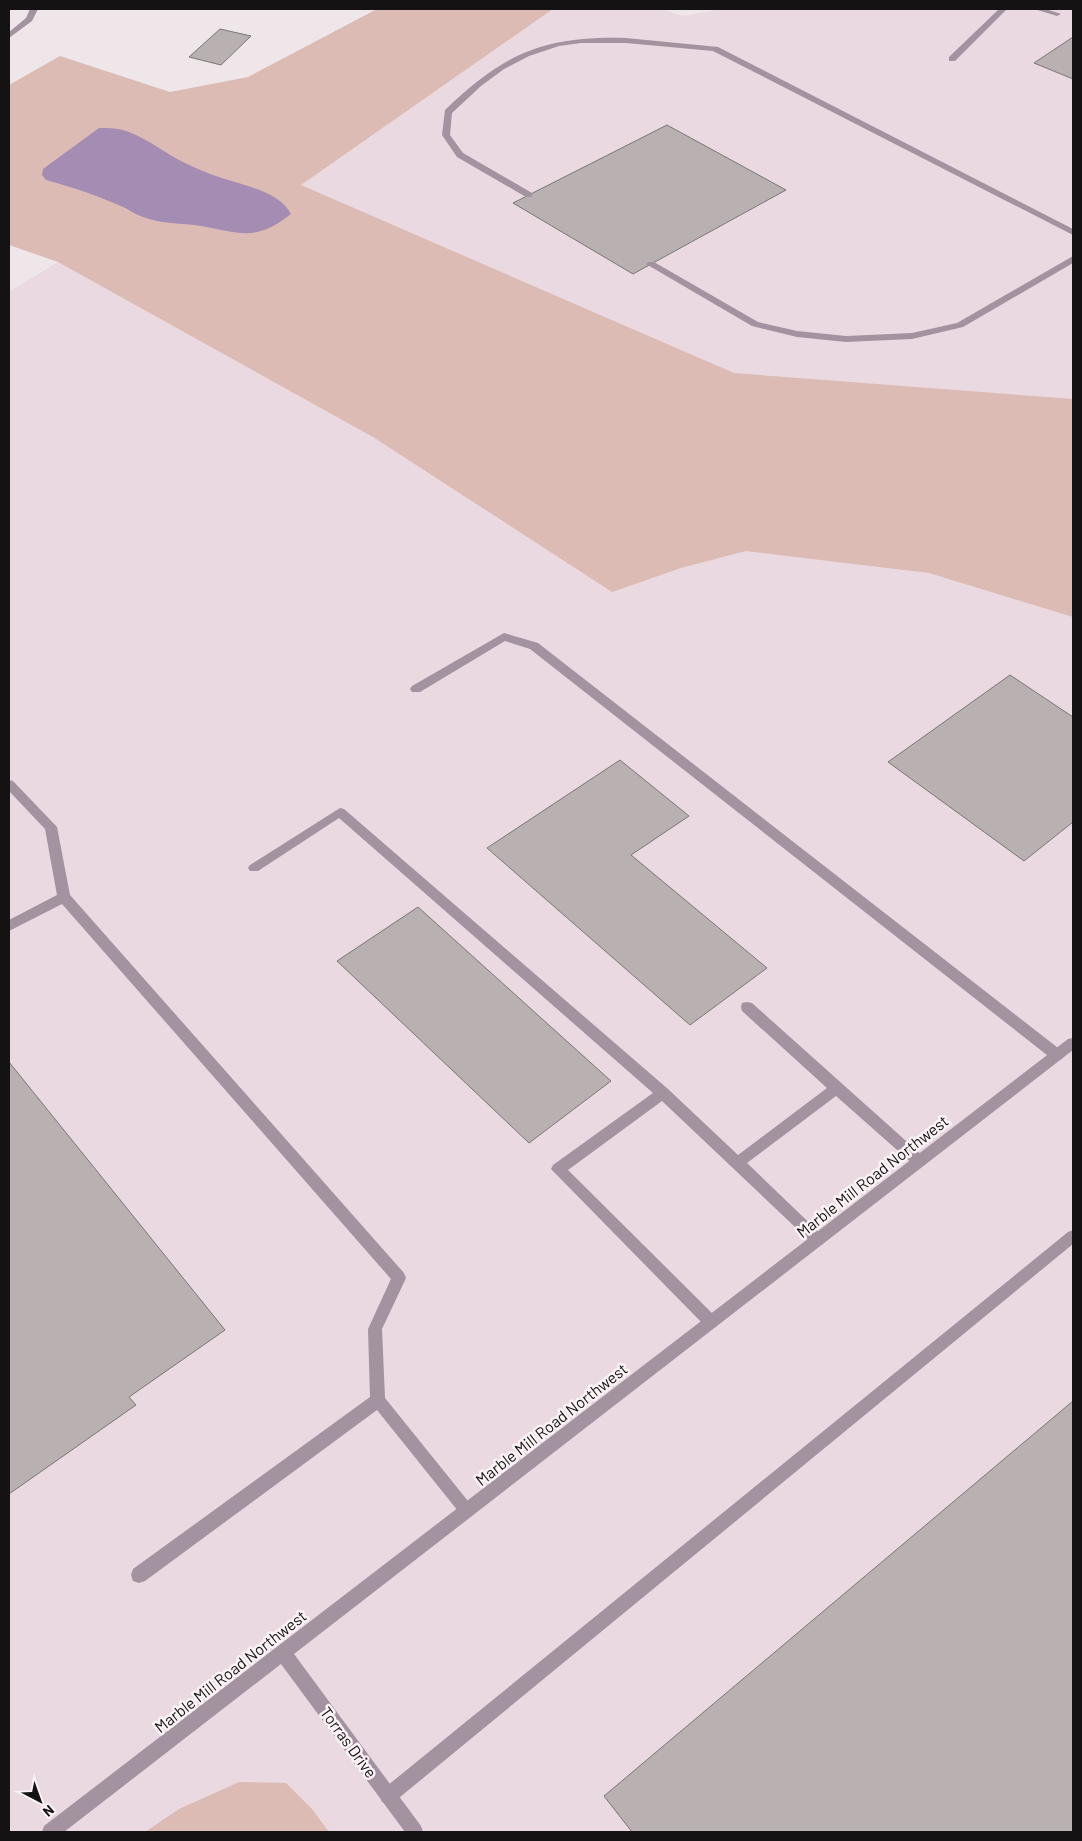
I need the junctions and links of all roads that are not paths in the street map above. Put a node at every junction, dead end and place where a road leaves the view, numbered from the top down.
1 (34, 9) edge
2 (1003, 9) edge
3 (1038, 9) edge
4 (1057, 14) dead end
5 (9, 36) edge
6 (952, 59) dead end
7 (529, 195) dead end
8 (1073, 232) edge
9 (1073, 259) edge
10 (651, 264) dead end
11 (416, 689) dead end
12 (9, 784) edge
13 (254, 868) dead end
14 (64, 897) junction
15 (9, 926) edge
16 (747, 1007) dead end
17 (1073, 1043) edge
18 (1057, 1055) junction
19 (836, 1088) junction
20 (663, 1093) junction
21 (919, 1161) junction
22 (738, 1163) junction
23 (1073, 1236) edge
24 (818, 1240) junction
25 (711, 1322) junction
26 (378, 1400) junction
27 (467, 1511) junction
28 (140, 1575) dead end
29 (283, 1653) junction
30 (388, 1796) junction
31 (50, 1832) edge
32 (415, 1832) edge

1 - 5 street
2 - 6 street
3 - 4 street
7 - 8 street
9 - 10 street
11 - 18 street
12 - 14 street
13 - 20 street
14 - 15 street
14 - 26 street
16 - 19 street
17 - 18 street, Marble Mill Road Northwest
18 - 21 street, Marble Mill Road Northwest
19 - 21 street
19 - 22 street
20 - 22 street
20 - 25 street
21 - 24 street, Marble Mill Road Northwest
22 - 24 street
23 - 30 street
24 - 25 street, Marble Mill Road Northwest
25 - 27 street, Marble Mill Road Northwest
26 - 27 street
26 - 28 street
27 - 29 street, Marble Mill Road Northwest
29 - 30 street, Torras Drive
29 - 31 street, Marble Mill Road Northwest
30 - 32 street, Torras Drive

